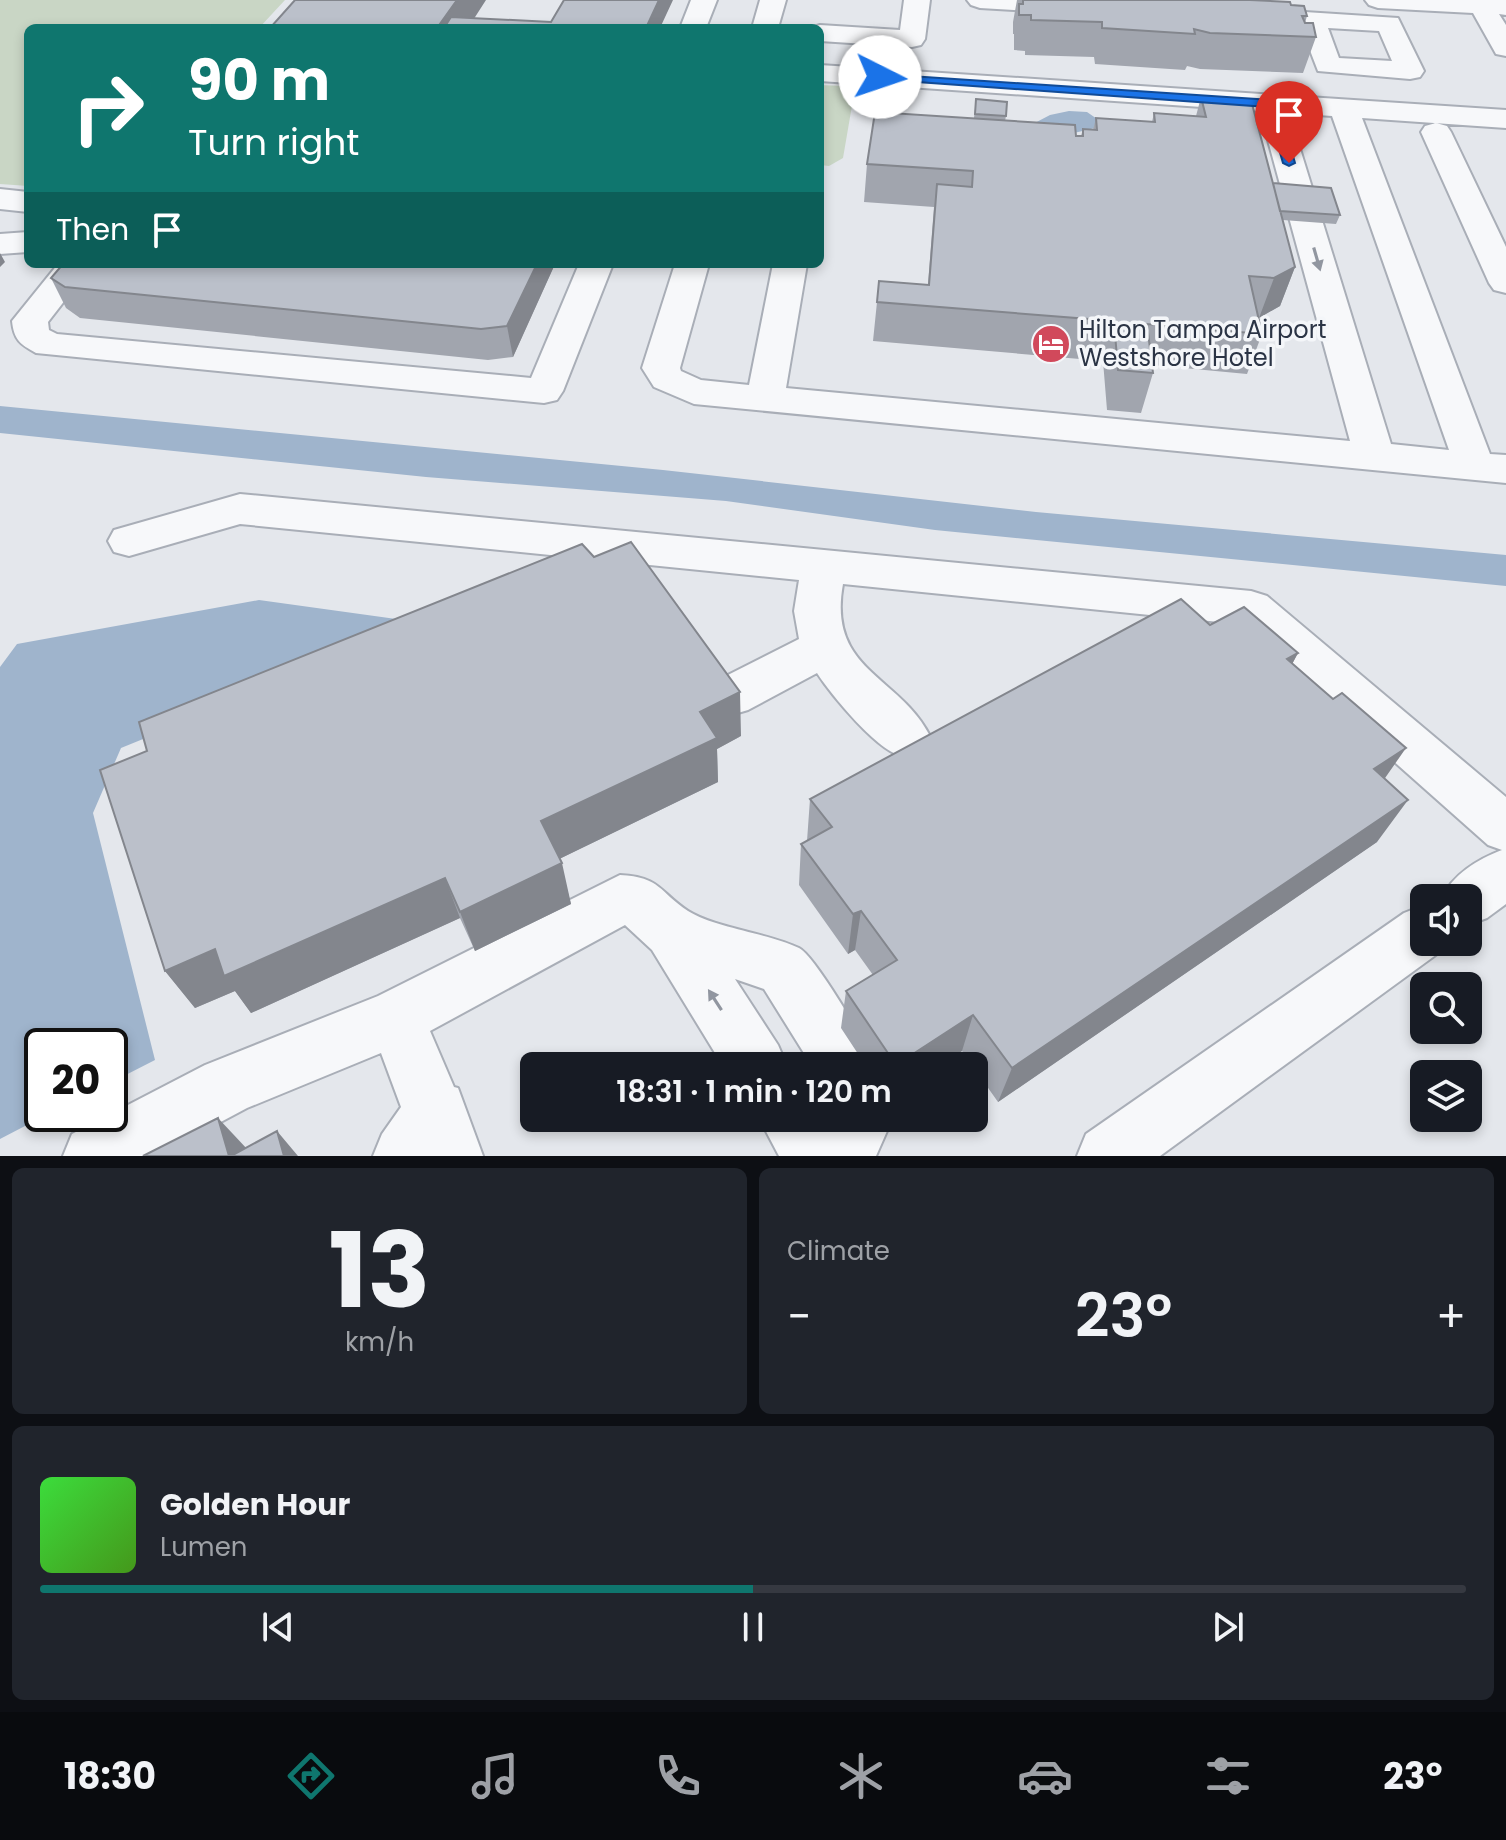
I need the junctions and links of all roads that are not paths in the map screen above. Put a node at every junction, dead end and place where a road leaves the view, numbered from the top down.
1 (704, 0) edge
2 (773, 0) edge
3 (917, 0) edge
4 (980, 0) edge
5 (1378, 0) edge
6 (1489, 4) edge
7 (1103, 7) edge
8 (1269, 9) edge
9 (1226, 15) edge
10 (1311, 19) edge
11 (695, 24) edge
12 (766, 24) edge
13 (824, 33) edge
14 (1506, 48) edge
15 (824, 73) edge
16 (1272, 104) junction
17 (1344, 109) junction
18 (1506, 119) edge
19 (1436, 132) dead end
20 (0, 199) edge
21 (24, 202) edge
22 (24, 242) edge
23 (0, 244) edge
24 (73, 268) edge
25 (594, 268) edge
26 (691, 268) edge
27 (789, 268) edge
28 (1506, 283) edge
29 (765, 398) junction
30 (1375, 457) junction
31 (1491, 468) edge
32 (129, 541) dead end
33 (824, 566) junction
34 (827, 646) junction
35 (731, 696) edge
36 (905, 736) dead end
37 (1506, 829) edge
38 (1506, 873) edge
39 (1482, 890) edge
40 (672, 932) junction
41 (1410, 941) edge
42 (396, 1018) junction
43 (748, 1052) edge
44 (837, 1052) edge
45 (799, 1132) edge
46 (855, 1132) edge
47 (431, 1141) edge
48 (94, 1156) edge
49 (815, 1156) edge
50 (843, 1156) edge
51 (1108, 1156) edge

1 - 11 street
2 - 12 street
3 - 13 street
4 - 7 street
5 - 6 street
6 - 14 street
8 - 9 street
8 - 10 street
15 - 16 street
16 - 17 street
16 -> 30 street
17 - 18 street
17 - 31 street
19 - 28 street
20 - 21 street
22 - 23 street
24 - 25 street
26 - 29 street
27 - 29 street
29 - 30 street
30 - 31 street
32 - 33 street
33 - 34 street
33 - 37 street
34 - 35 street
34 - 36 street
38 - 39 street
40 - 42 street
43 -> 40 street
40 - 44 street
41 - 51 street
42 - 47 street
42 - 48 street
45 - 49 street
46 - 50 street

